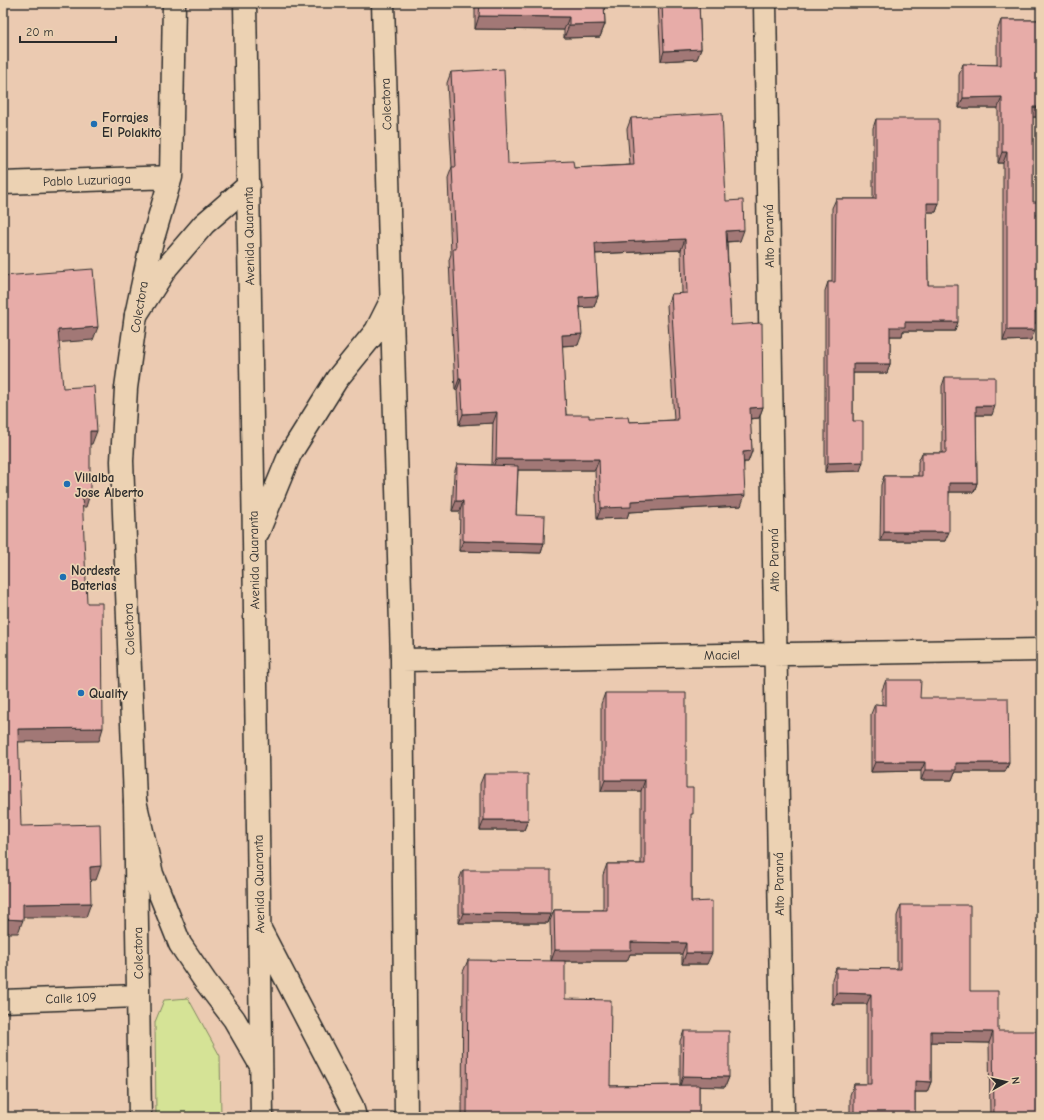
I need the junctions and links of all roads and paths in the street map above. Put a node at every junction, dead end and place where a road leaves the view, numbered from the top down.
1 (174, 3) edge
2 (245, 3) edge
3 (383, 3) edge
4 (765, 3) edge
5 (171, 177) junction
6 (3, 183) edge
7 (249, 185) junction
8 (392, 299) junction
9 (136, 315) junction
10 (254, 540) junction
11 (1041, 650) edge
12 (776, 654) junction
13 (402, 660) junction
14 (135, 801) junction
15 (259, 927) junction
16 (138, 996) junction
17 (3, 1001) edge
18 (261, 1066) junction
19 (140, 1117) edge
20 (262, 1117) edge
21 (355, 1117) edge
22 (406, 1117) edge
23 (783, 1117) edge

1 - 5 main road, Colectora
2 - 7 main road, Avenida Quaranta
3 - 8 main road, Colectora
4 - 12 main road, Alto Paraná
5 - 6 main road, Pablo Luzuriaga
5 - 9 main road, Colectora
7 - 9 main road
7 - 10 main road, Avenida Quaranta
8 - 10 main road
8 - 13 main road, Colectora
9 - 14 main road, Colectora
10 - 15 main road, Avenida Quaranta
11 - 12 main road, Maciel
12 - 13 main road, Maciel
12 - 23 main road, Alto Paraná
13 - 22 main road, Colectora
14 - 16 main road, Colectora
14 - 18 main road
15 - 18 main road, Avenida Quaranta
15 - 21 main road
16 - 17 main road, Calle 109
16 - 19 main road, Colectora
18 - 20 main road, Avenida Quaranta

